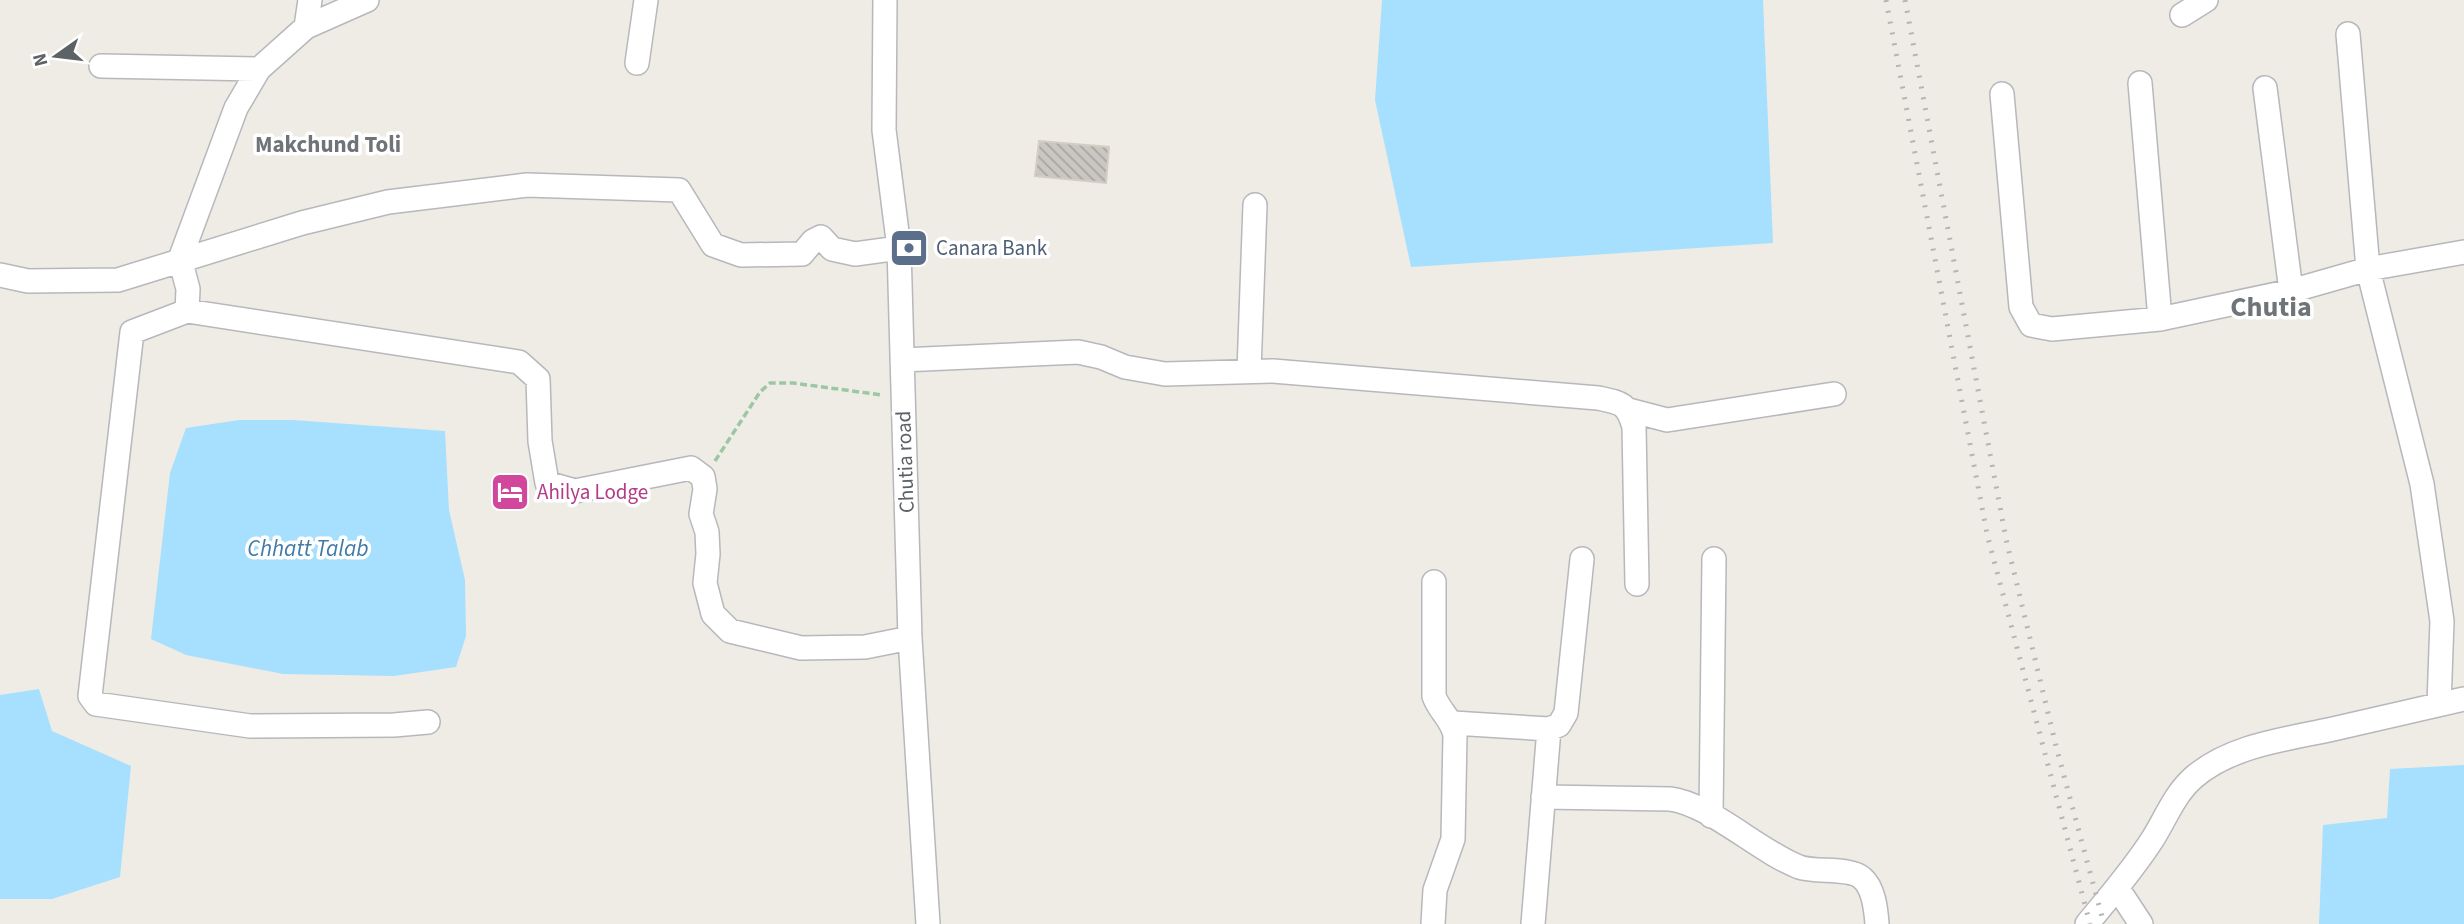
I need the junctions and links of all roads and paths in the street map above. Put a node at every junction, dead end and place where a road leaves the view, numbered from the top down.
1 (310, 0) edge
2 (367, 0) edge
3 (646, 0) edge
4 (885, 0) edge
5 (2206, 0) edge
6 (2182, 15) dead end
7 (306, 27) junction
8 (2348, 34) dead end
9 (637, 62) dead end
10 (101, 66) dead end
11 (259, 69) junction
12 (2140, 83) dead end
13 (2265, 88) dead end
14 (2003, 94) dead end
15 (1255, 205) dead end
16 (899, 248) junction
17 (2464, 252) edge
18 (180, 259) junction
19 (2368, 269) junction
20 (0, 275) edge
21 (2291, 291) junction
22 (187, 311) junction
23 (2160, 319) junction
24 (902, 360) junction
25 (1249, 371) junction
26 (1834, 394) dead end
27 (904, 397) junction
28 (1629, 410) junction
29 (703, 477) junction
30 (1582, 559) dead end
31 (1714, 559) dead end
32 (1434, 582) dead end
33 (1637, 584) dead end
34 (910, 638) junction
35 (2464, 699) edge
36 (2439, 704) junction
37 (428, 722) dead end
38 (1453, 723) junction
39 (1549, 729) junction
40 (1543, 797) junction
41 (1711, 816) junction
42 (2118, 889) junction
43 (928, 924) edge
44 (1433, 924) edge
45 (1533, 924) edge
46 (1877, 924) edge
47 (2087, 924) edge
48 (2141, 924) edge

1 - 7 street
2 - 7 street
3 - 9 street
4 - 16 street, Chutia road
5 - 6 street
7 - 11 street
8 - 19 street
10 - 11 street
11 - 18 street
12 - 23 street
13 - 21 street
14 - 23 street
15 - 25 street
16 - 18 street
16 - 24 street, Chutia road
17 - 19 street
18 - 20 street
18 - 22 street
19 - 21 street
19 - 36 street
21 - 23 street
22 - 29 street
22 - 37 street
24 - 25 street
24 - 27 street, Chutia road
25 - 28 street
26 - 28 street
27 - 29 path
27 - 34 street, Chutia road
28 - 33 street
29 - 34 street
30 - 39 street
31 - 41 street
32 - 38 street
34 - 43 street, Chutia road
35 - 36 street
36 - 42 street
38 - 39 street
38 - 44 street
39 - 40 street
40 - 41 street
40 - 45 street
41 - 46 street
42 - 47 street
42 - 48 street

